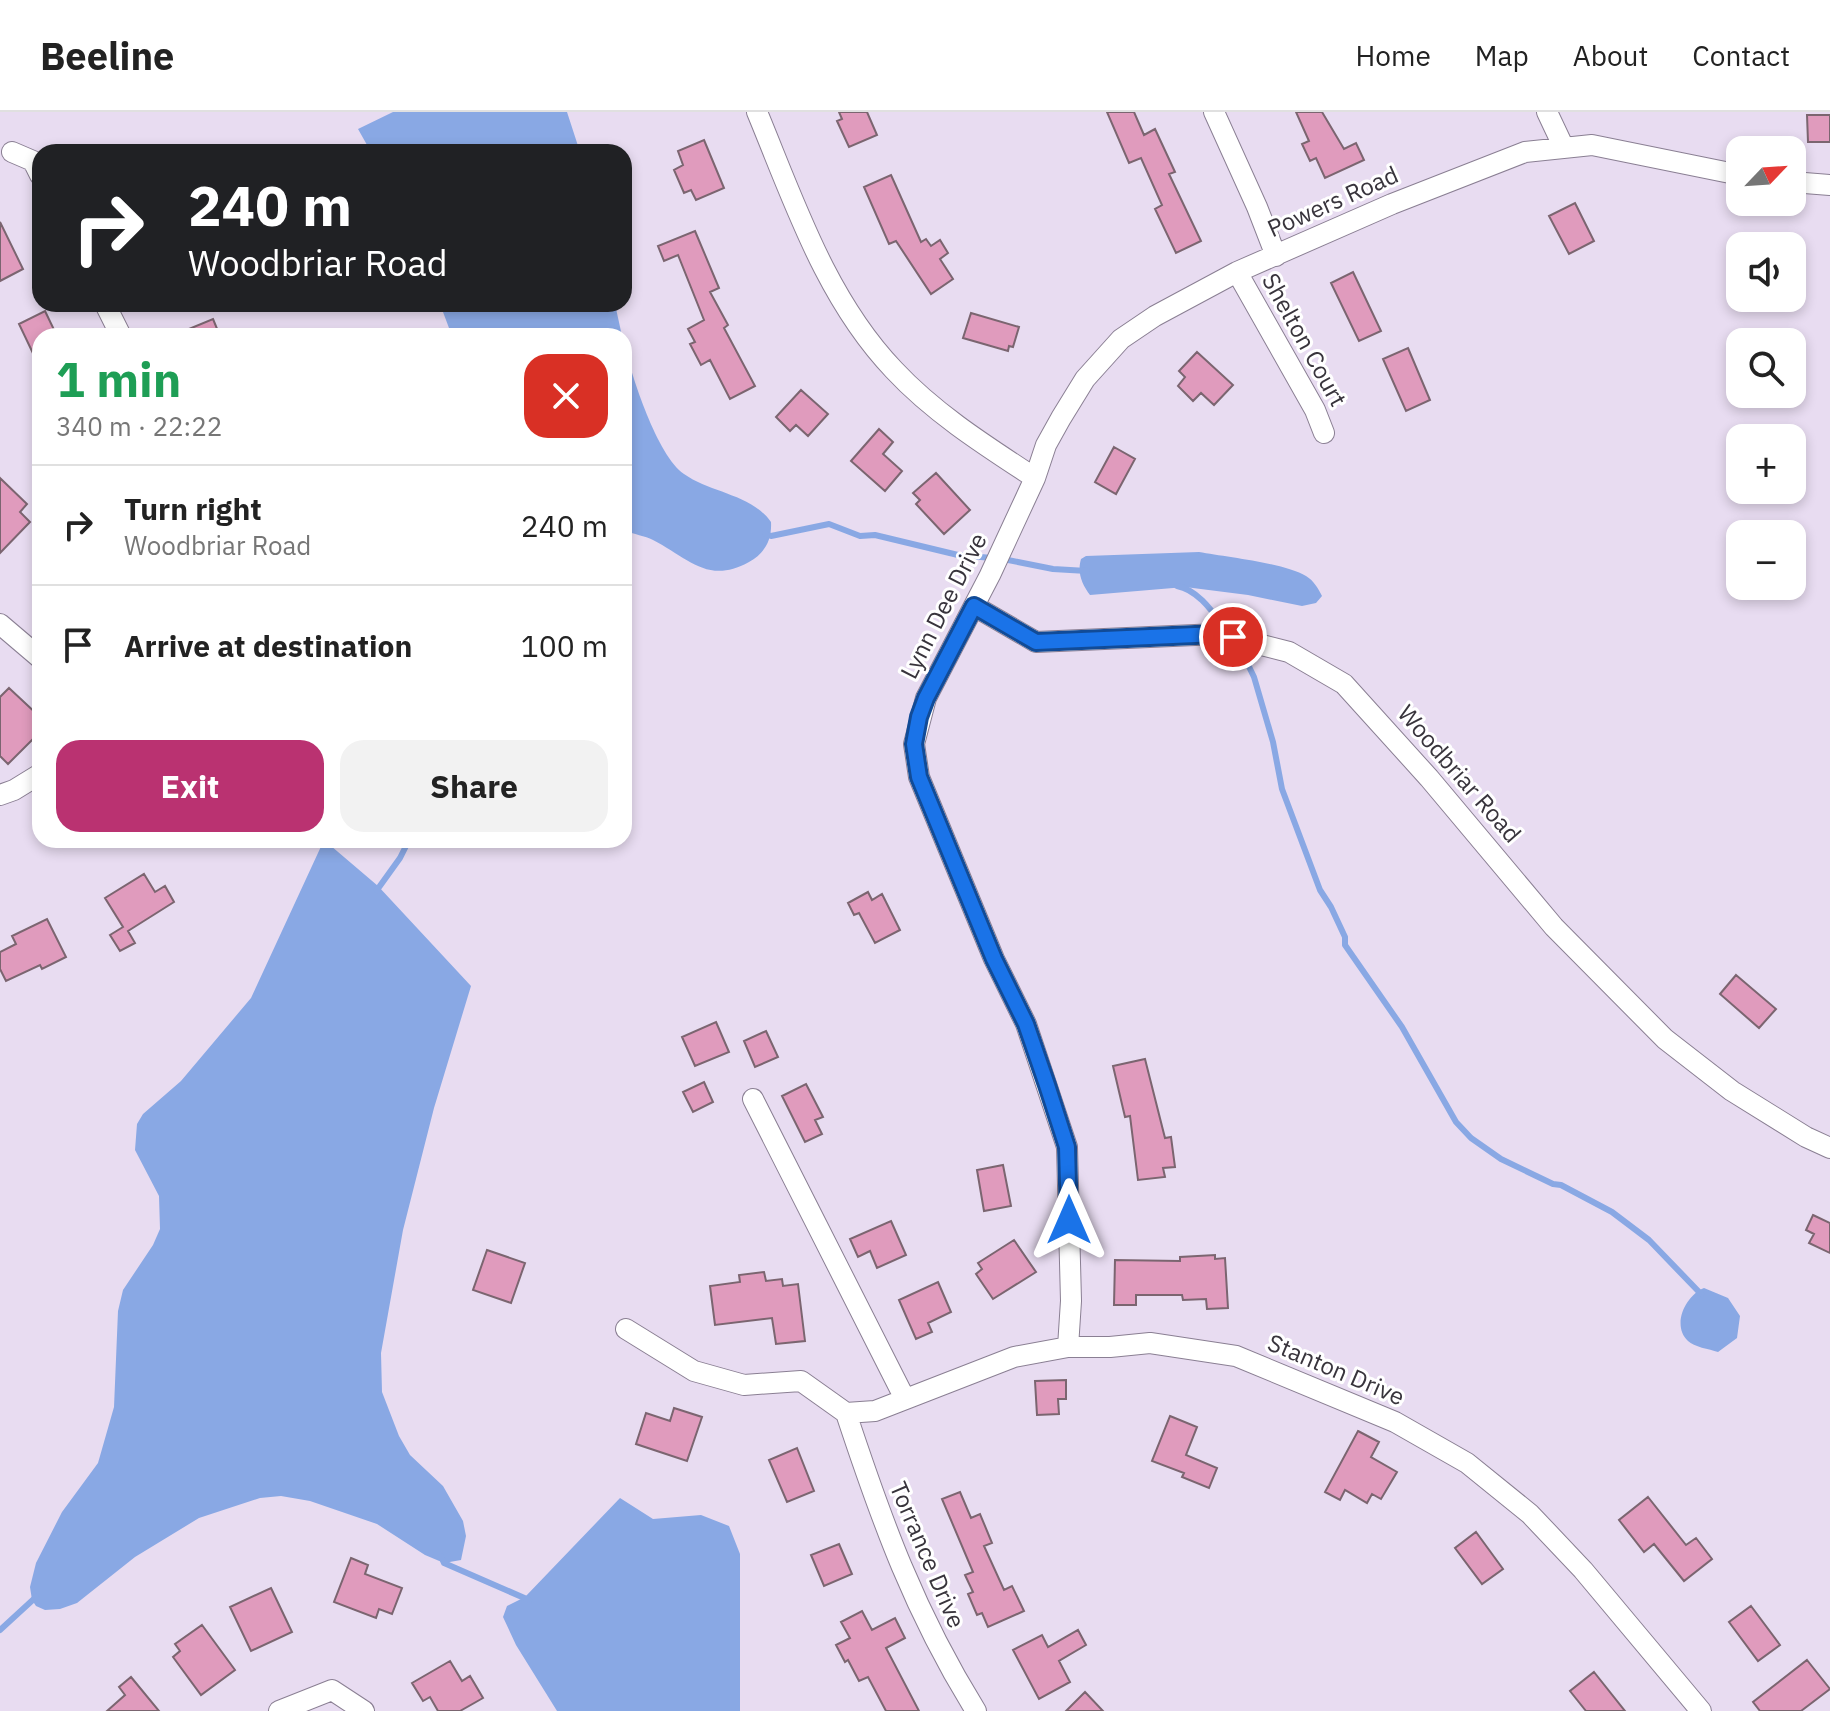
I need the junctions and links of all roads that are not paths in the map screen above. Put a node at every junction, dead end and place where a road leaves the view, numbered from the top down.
1 (757, 112) edge
2 (1214, 112) edge
3 (1547, 112) edge
4 (1564, 148) junction
5 (12, 152) dead end
6 (32, 161) edge
7 (1726, 172) edge
8 (1806, 183) edge
9 (1830, 185) edge
10 (1276, 256) junction
11 (1237, 272) junction
12 (1324, 433) dead end
13 (1035, 478) junction
14 (974, 606) junction
15 (0, 624) edge
16 (32, 651) edge
17 (32, 779) edge
18 (0, 795) edge
19 (753, 1099) dead end
20 (1830, 1148) edge
21 (626, 1329) dead end
22 (1068, 1347) junction
23 (905, 1399) junction
24 (846, 1413) junction
25 (279, 1711) edge
26 (364, 1711) edge
27 (976, 1711) edge
28 (1701, 1711) edge

1 - 13 street
2 - 10 street
3 - 4 street
4 - 7 street, Powers Road
4 - 10 street, Powers Road
5 - 6 street
8 - 9 street
10 - 11 street, Powers Road
11 - 12 street, Shelton Court
11 - 13 street, Powers Road
13 - 14 street, Lynn Dee Drive
14 - 20 street, Woodbriar Road
14 - 22 street, Lynn Dee Drive
15 - 16 street
17 - 18 street
19 - 23 street
21 - 24 street
22 - 23 street, Stanton Drive
22 - 28 street, Stanton Drive
23 - 24 street, Stanton Drive
24 - 27 street, Torrance Drive
25 - 26 street

